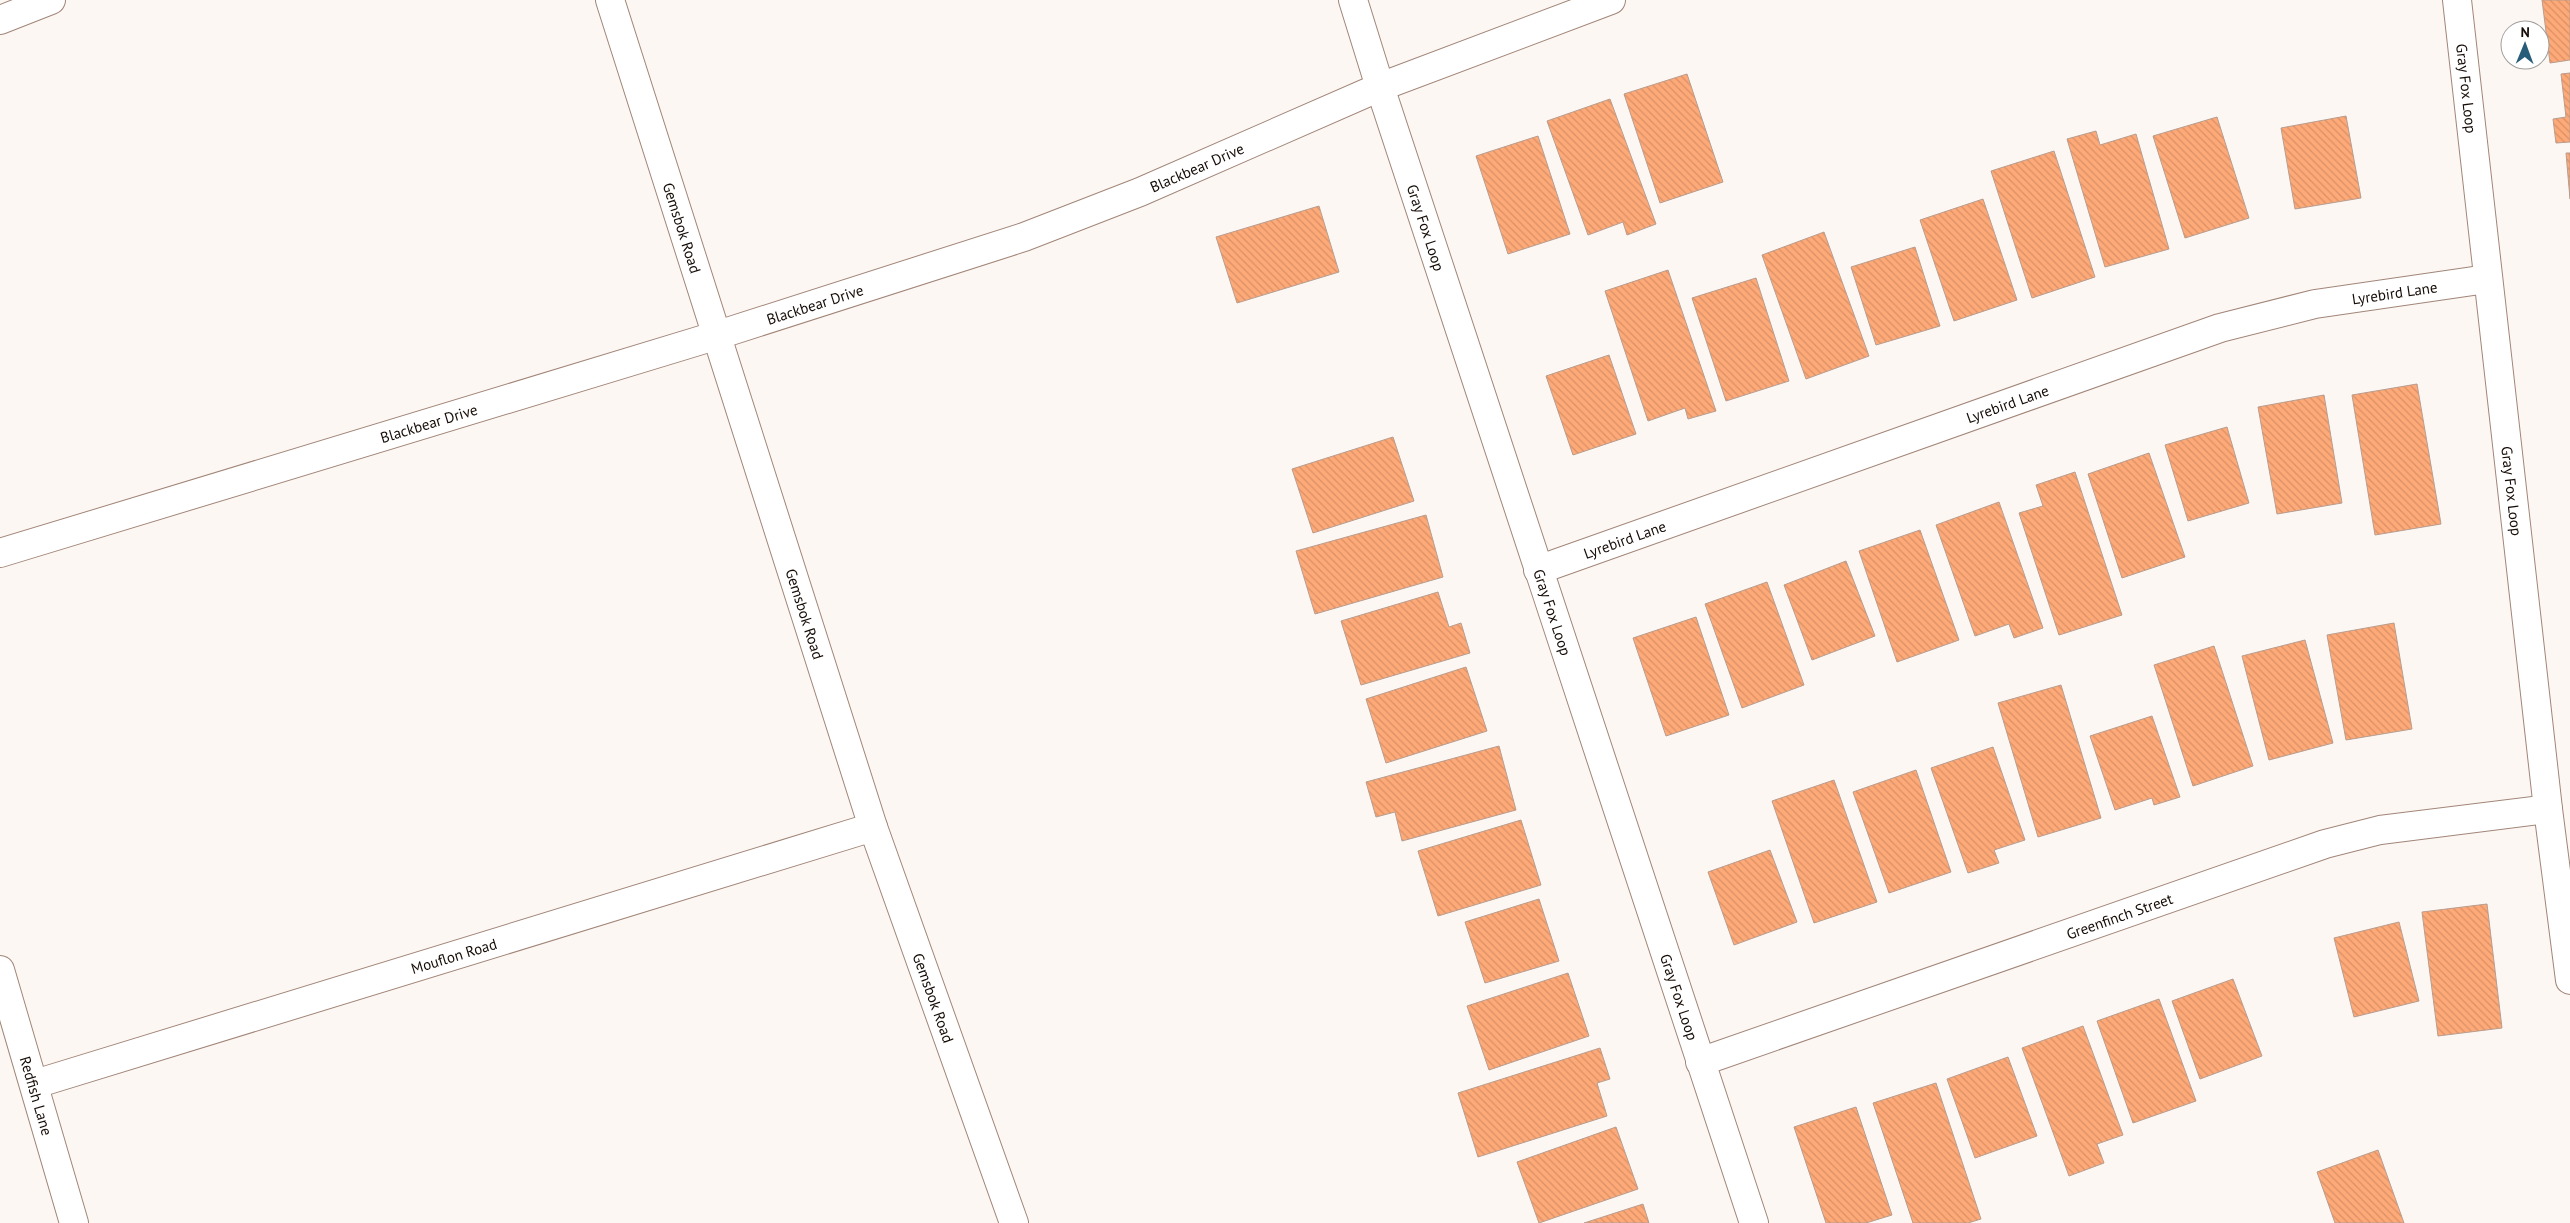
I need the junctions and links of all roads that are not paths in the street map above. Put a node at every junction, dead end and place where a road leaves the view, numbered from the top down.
1 (51, 0) edge
2 (610, 0) edge
3 (1353, 0) edge
4 (1611, 0) edge
5 (2456, 0) edge
6 (0, 20) edge
7 (1380, 87) junction
8 (2487, 279) junction
9 (718, 335) junction
10 (0, 553) edge
11 (1538, 570) junction
12 (2548, 809) junction
13 (873, 827) junction
14 (0, 970) edge
15 (2570, 980) edge
16 (1700, 1062) junction
17 (35, 1084) junction
18 (74, 1223) edge
19 (1014, 1223) edge
20 (1754, 1223) edge

1 - 6 street
2 - 9 street, Gemsbok Road
3 - 7 street, Gray Fox Loop
4 - 7 street, Blackbear Drive
5 - 8 street, Gray Fox Loop
7 - 9 street, Blackbear Drive
7 - 11 street, Gray Fox Loop
8 - 11 street, Lyrebird Lane
8 - 12 street, Gray Fox Loop
9 - 10 street, Blackbear Drive
9 - 13 street, Gemsbok Road
11 - 16 street, Gray Fox Loop
12 - 15 street, Gray Fox Loop
12 - 16 street, Greenfinch Street
13 - 17 street, Mouflon Road
13 - 19 street, Gemsbok Road
14 - 17 street, Redfish Lane
16 - 20 street, Gray Fox Loop
17 - 18 street, Redfish Lane

